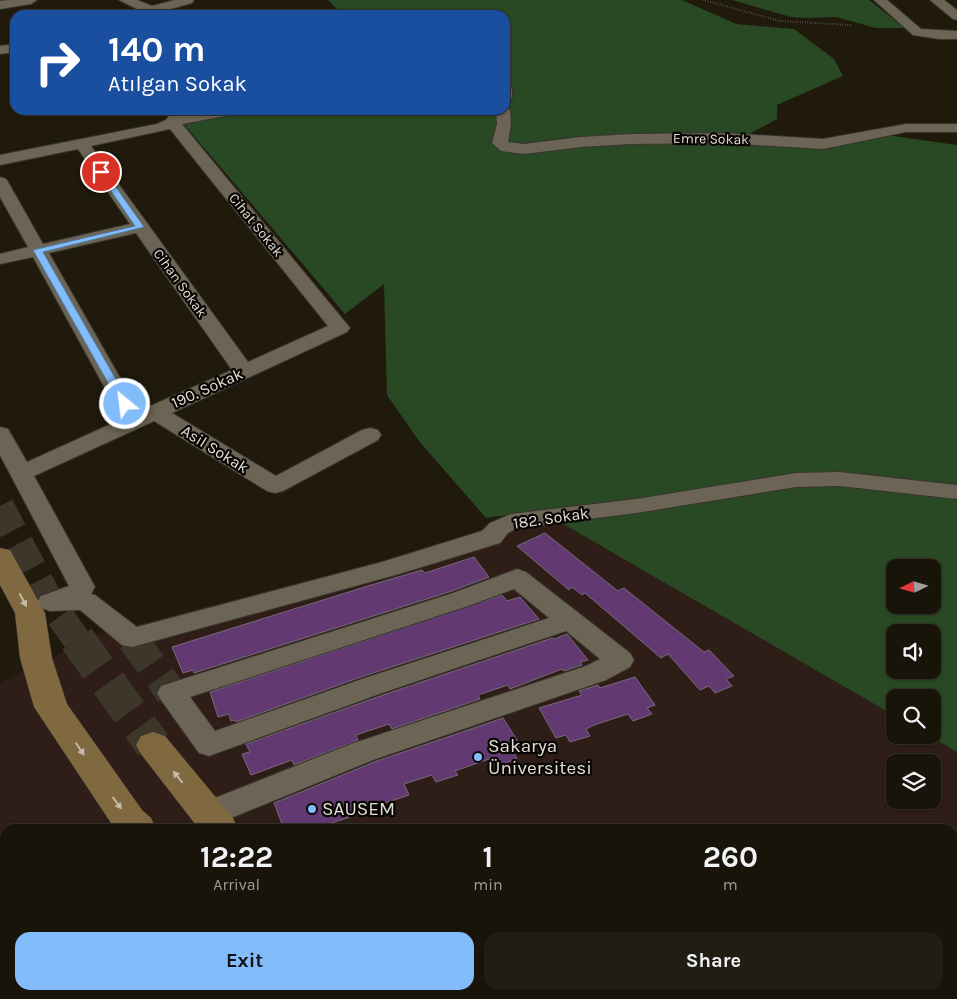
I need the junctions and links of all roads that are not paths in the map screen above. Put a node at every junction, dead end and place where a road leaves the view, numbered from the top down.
1 (125, 0) edge
2 (188, 0) edge
3 (880, 0) edge
4 (936, 0) edge
5 (27, 1) edge
6 (0, 5) edge
7 (147, 10) edge
8 (162, 10) edge
9 (957, 16) edge
10 (957, 35) edge
11 (503, 115) edge
12 (176, 116) edge
13 (957, 128) edge
14 (82, 144) junction
15 (0, 160) edge
16 (0, 182) edge
17 (140, 227) junction
18 (38, 250) junction
19 (0, 259) edge
20 (340, 328) joint
21 (244, 372) junction
22 (155, 412) junction
23 (134, 421) junction
24 (0, 434) edge
25 (370, 435) dead end
26 (20, 474) junction
27 (957, 492) edge
28 (0, 557) edge
29 (571, 620) junction
30 (153, 745) tunnel mouth
31 (214, 821) edge
32 (133, 824) edge

1 - 7 street
2 - 8 street
3 - 10 street
4 - 9 street
5 - 6 street
11 - 13 street, Emre Sokak
12 - 14 street
12 - 20 street, Cihat Sokak
14 - 15 street
14 - 17 street, Cihan Sokak
16 - 18 street
17 - 18 street
17 - 21 street, Cihan Sokak
18 - 19 street
18 - 23 street
20 - 21 street, 190. Sokak
21 - 22 street, 190. Sokak
22 - 23 street, 190. Sokak
22 - 25 street, Asil Sokak
23 - 26 street, 190. Sokak
24 - 26 street
26 - 27 street, 182. Sokak
28 -> 32 street
29 - 29 street
29 - 31 street
31 -> 30 street

